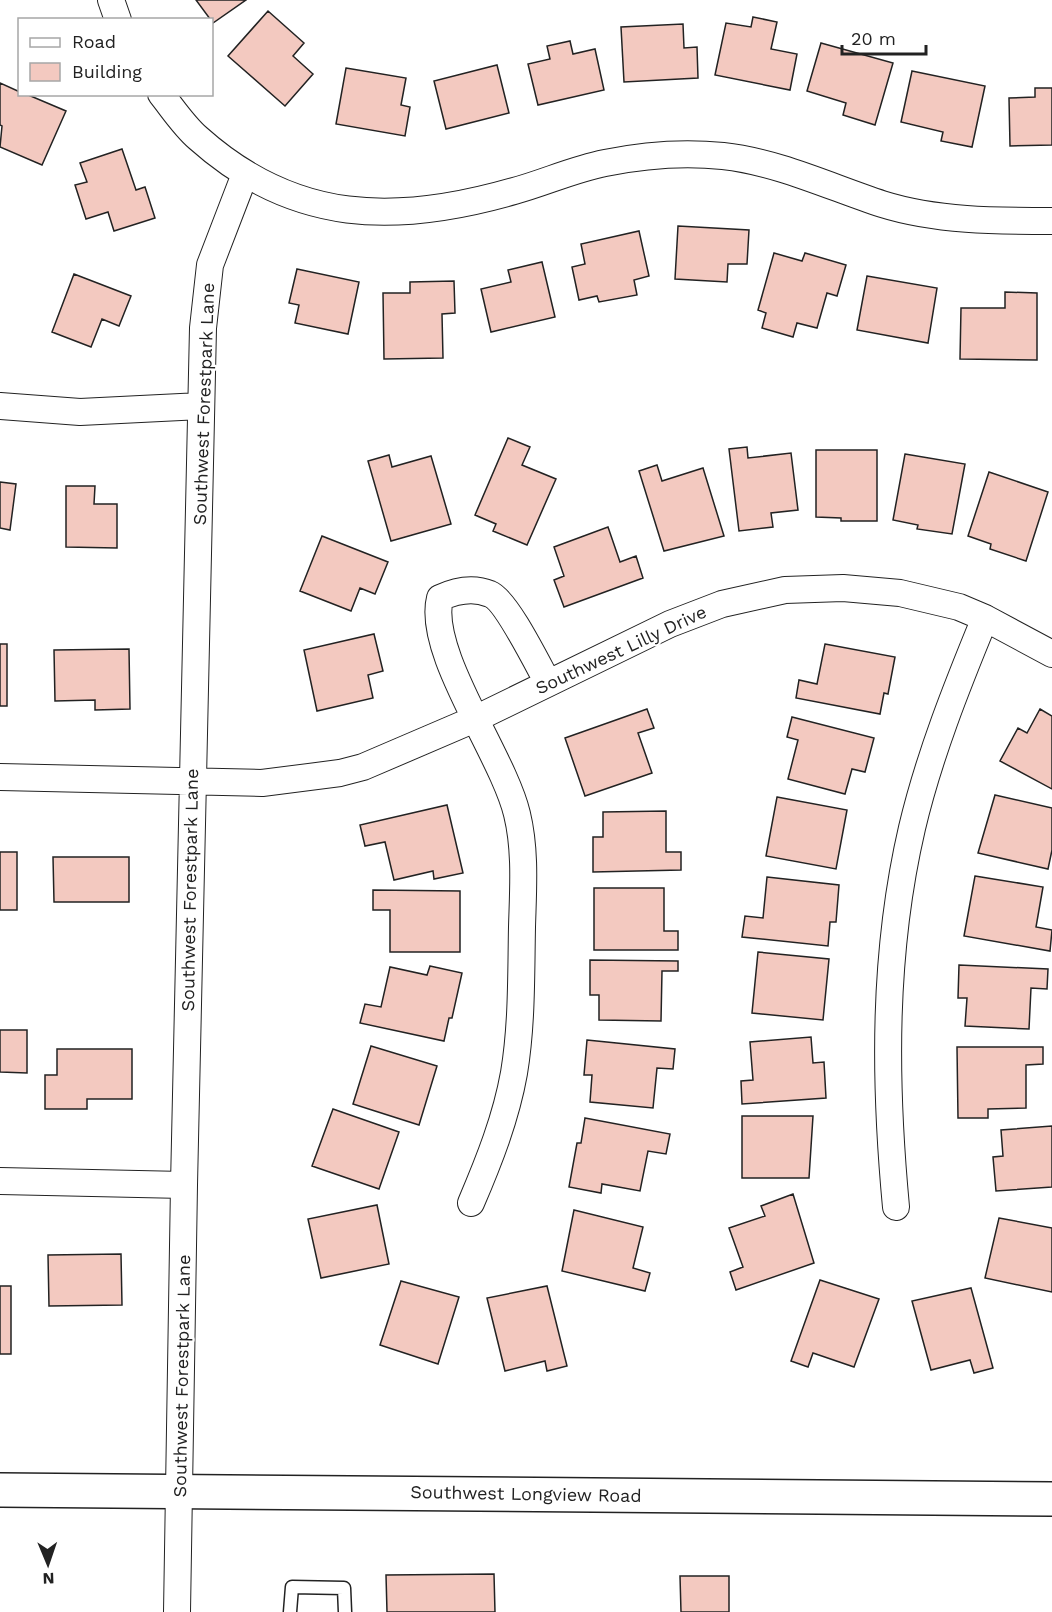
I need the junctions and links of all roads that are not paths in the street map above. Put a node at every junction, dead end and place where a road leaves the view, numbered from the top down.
1 (111, 0) edge
2 (117, 18) edge
3 (163, 96) edge
4 (245, 174) junction
5 (1052, 220) edge
6 (0, 406) edge
7 (201, 406) junction
8 (985, 618) junction
9 (1052, 654) edge
10 (548, 683) junction
11 (475, 719) junction
12 (0, 777) edge
13 (193, 779) junction
14 (0, 1181) edge
15 (184, 1185) junction
16 (471, 1203) dead end
17 (897, 1207) dead end
18 (0, 1490) edge
19 (180, 1491) junction
20 (1052, 1499) edge
21 (177, 1612) edge
22 (290, 1612) edge
23 (345, 1612) edge

1 - 2 street
3 - 4 street
4 - 5 street
4 - 7 street, Southwest Forestpark Lane
6 - 7 street
7 - 13 street, Southwest Forestpark Lane
8 - 9 street, Southwest Lilly Drive
8 - 10 street, Southwest Lilly Drive
8 - 17 street
10 - 11 street, Southwest Lilly Drive
10 - 11 street
11 - 13 street, Southwest Lilly Drive
11 - 16 street
12 - 13 street, Southwest Lilly Drive
13 - 15 street, Southwest Forestpark Lane
14 - 15 street
15 - 19 street, Southwest Forestpark Lane
18 - 19 street, Southwest Longview Road
19 - 20 street, Southwest Longview Road
19 - 21 street, Southwest Forestpark Lane
22 - 23 lane

